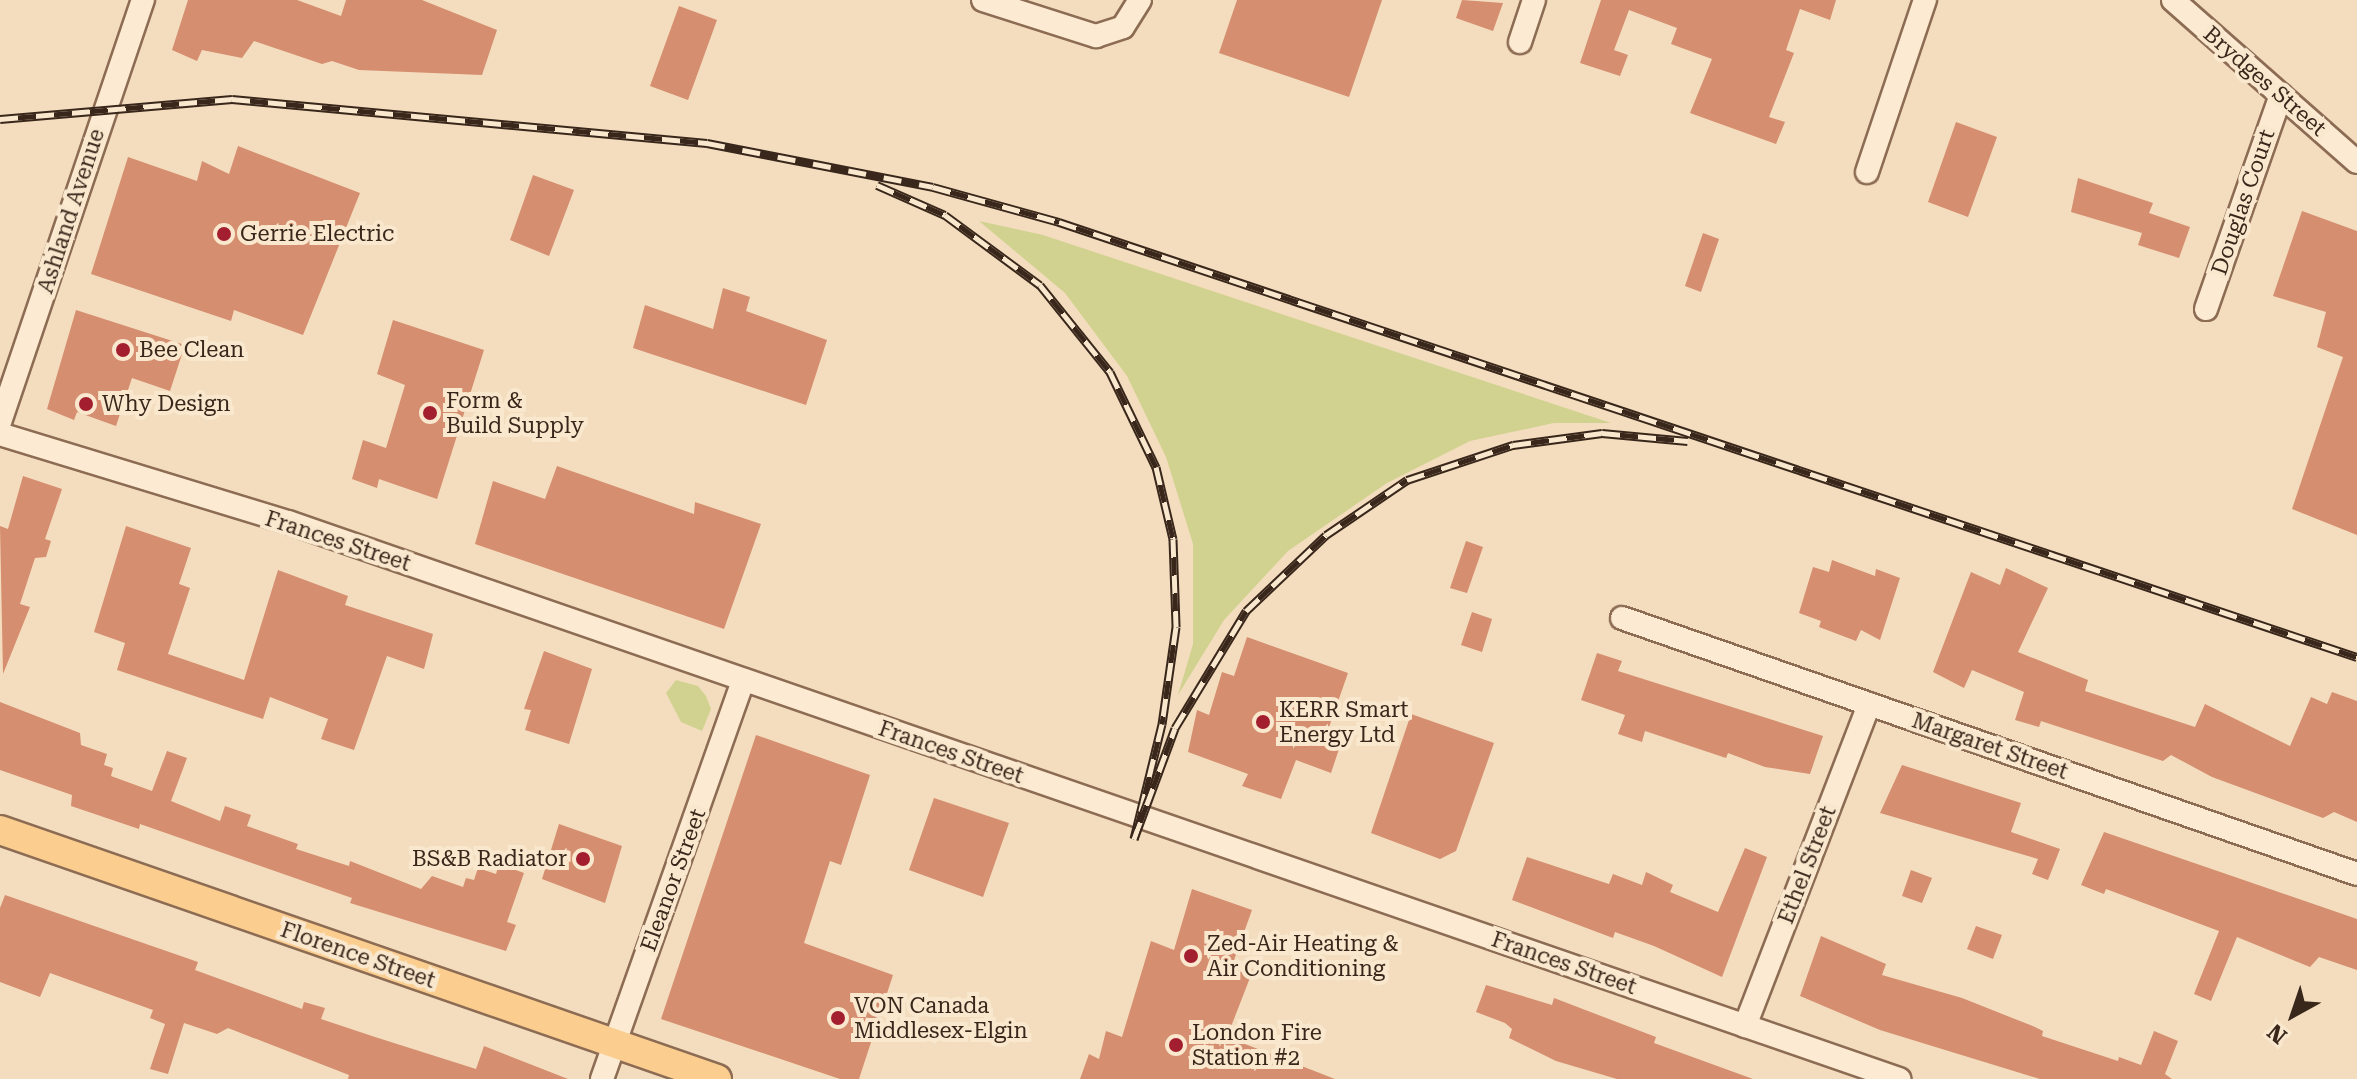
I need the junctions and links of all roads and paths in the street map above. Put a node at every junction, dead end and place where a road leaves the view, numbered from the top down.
1 (143, 0) edge
2 (983, 0) edge
3 (1140, 0) edge
4 (1534, 0) edge
5 (1925, 0) edge
6 (2173, 0) edge
7 (1520, 42) dead end
8 (2281, 95) junction
9 (2357, 162) edge
10 (1867, 172) dead end
11 (2206, 309) dead end
12 (0, 422) edge
13 (0, 434) edge
14 (1622, 618) dead end
15 (743, 681) junction
16 (1869, 704) junction
17 (0, 830) edge
18 (2357, 874) edge
19 (1745, 1026) junction
20 (614, 1044) junction
21 (602, 1079) edge
22 (717, 1079) edge
23 (1899, 1079) edge

1 - 12 street, Ashland Avenue
2 - 3 street
4 - 7 street
5 - 10 street
6 - 8 street, Brydges Street
8 - 9 street, Brydges Street
8 - 11 street, Douglas Court
13 - 15 street, Frances Street
14 - 16 street, Margaret Street
15 - 19 street, Frances Street
15 - 20 street, Eleanor Street
16 - 18 street, Margaret Street
16 - 19 street, Ethel Street
17 - 20 main road, Florence Street
19 - 23 street, Frances Street
20 - 21 street, Eleanor Street
20 - 22 main road, Florence Street

